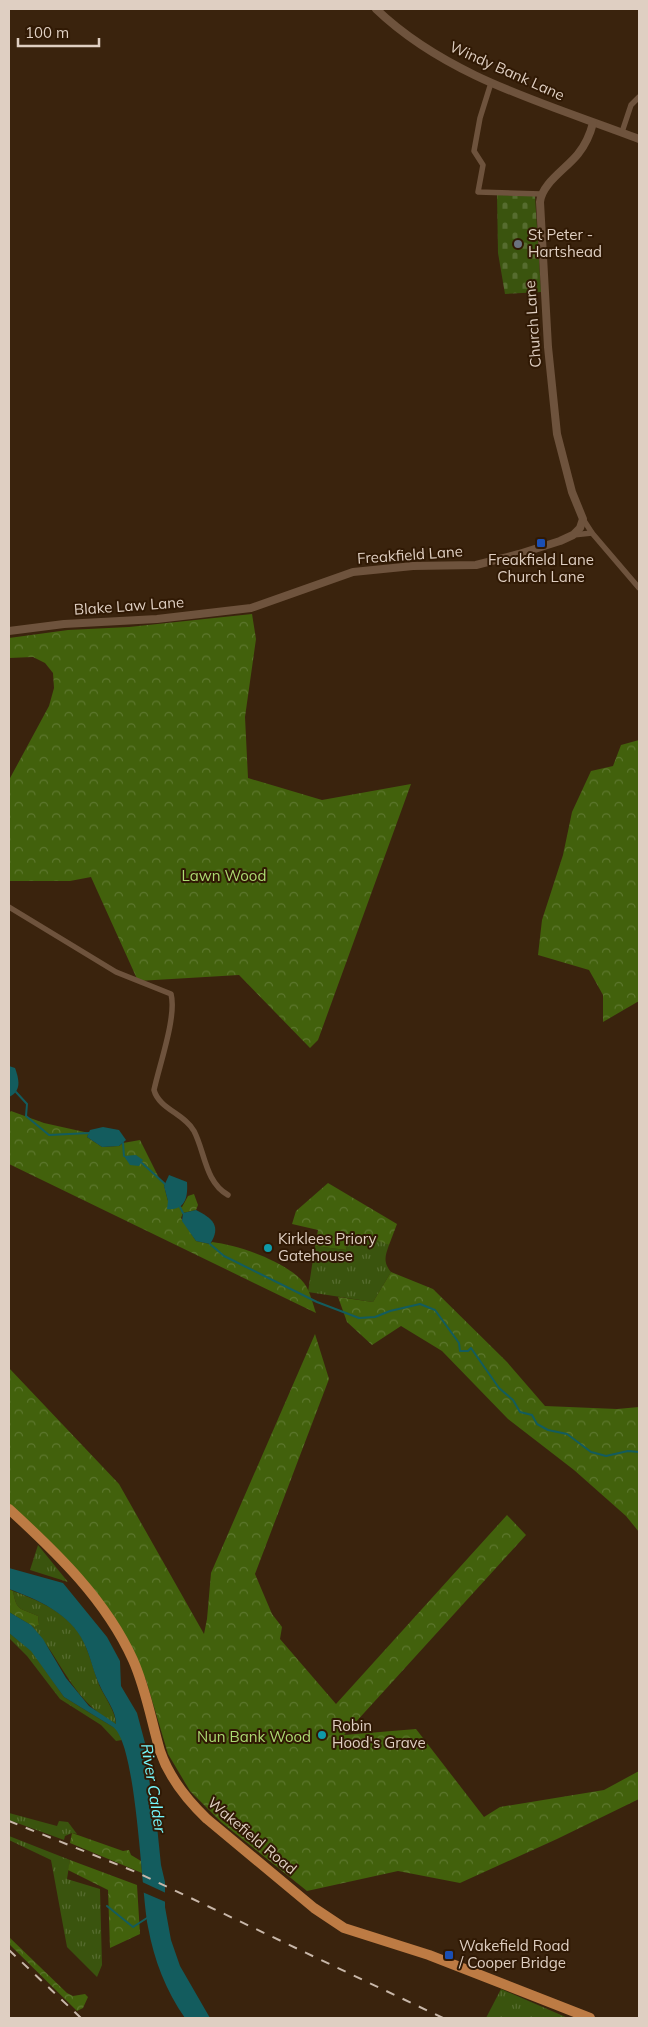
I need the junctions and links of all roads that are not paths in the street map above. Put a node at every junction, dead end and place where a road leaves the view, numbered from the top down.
1 (376, 9) edge
2 (492, 83) junction
3 (639, 97) edge
4 (593, 123) junction
5 (622, 132) junction
6 (639, 139) edge
7 (541, 194) junction
8 (583, 520) junction
9 (592, 533) junction
10 (573, 535) junction
11 (639, 588) edge
12 (251, 608) joint
13 (9, 631) edge
14 (9, 907) edge
15 (228, 1195) dead end
16 (9, 1508) edge
17 (590, 2018) edge

1 - 2 street, Windy Bank Lane
2 - 4 street, Windy Bank Lane
2 - 7 street
3 - 5 street
4 - 5 street, Windy Bank Lane
4 - 7 street
5 - 6 street, Windy Bank Lane
7 - 8 street, Church Lane
8 - 9 street
8 - 10 street
9 - 10 street
9 - 11 street
10 - 12 street, Freakfield Lane
12 - 13 street, Blake Law Lane
14 - 15 street
16 - 17 highway, Wakefield Road

